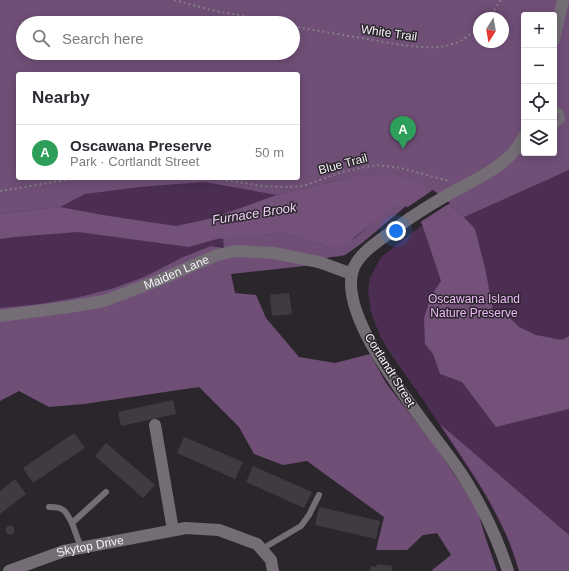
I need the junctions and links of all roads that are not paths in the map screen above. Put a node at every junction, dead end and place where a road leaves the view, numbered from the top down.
1 (563, 0) edge
2 (557, 27) edge
3 (557, 110) edge
4 (557, 124) edge
5 (521, 141) edge
6 (352, 274) junction
7 (0, 316) edge
8 (155, 425) dead end
9 (106, 492) dead end
10 (319, 495) dead end
11 (49, 507) dead end
12 (72, 523) junction
13 (173, 530) junction
14 (81, 548) junction
15 (262, 549) junction
16 (9, 571) edge
17 (273, 571) edge
18 (508, 571) edge

1 - 2 street
3 - 4 lane
5 - 6 street, Cortlandt Street
6 - 7 street, Maiden Lane
6 - 18 street, Cortlandt Street
8 - 13 street
9 - 12 lane
10 - 15 lane
11 - 12 lane
12 - 14 lane
13 - 14 street, Skytop Drive
13 - 15 street, Skytop Drive
14 - 16 street, Skytop Drive
15 - 17 street, Skytop Drive

